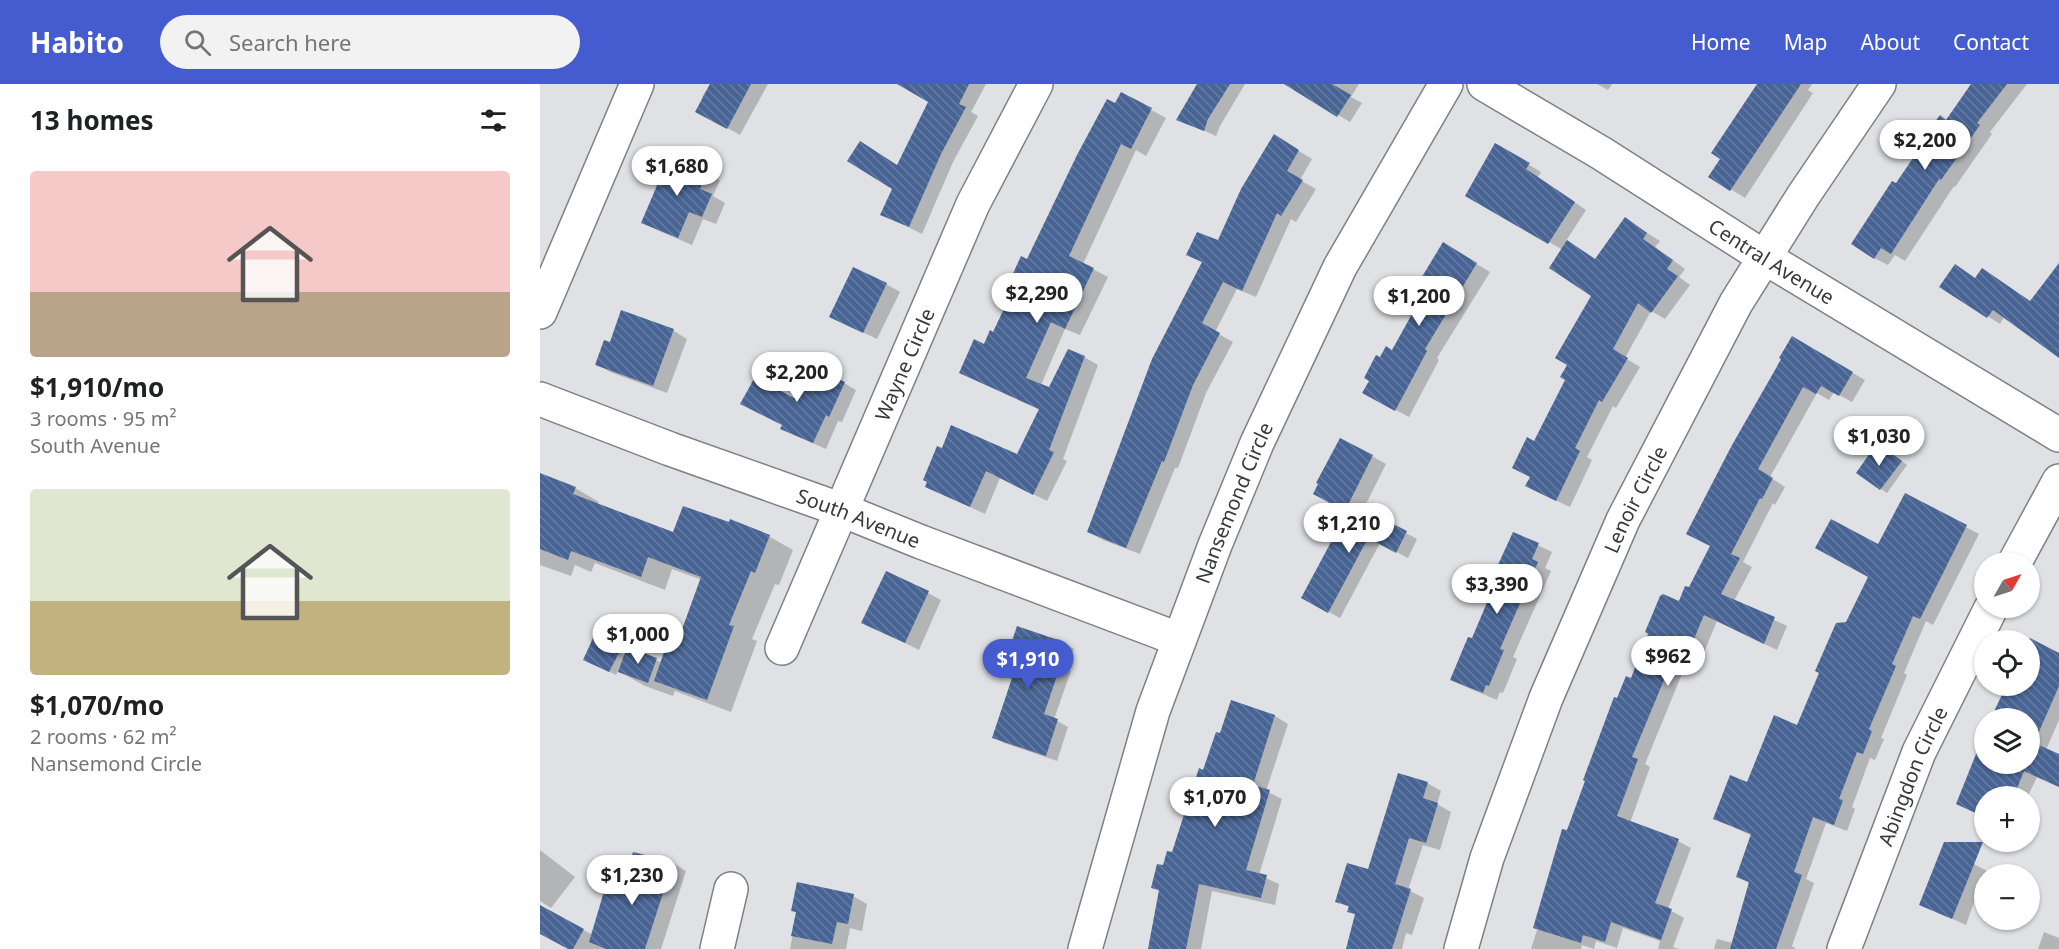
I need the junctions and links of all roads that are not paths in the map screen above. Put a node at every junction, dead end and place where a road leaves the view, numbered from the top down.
1 (637, 84) edge
2 (1036, 84) edge
3 (1446, 84) edge
4 (1484, 84) edge
5 (1879, 84) edge
6 (1764, 257) junction
7 (540, 312) edge
8 (540, 399) edge
9 (2059, 435) edge
10 (2059, 481) edge
11 (842, 510) junction
12 (2020, 552) edge
13 (1986, 618) edge
14 (1178, 639) junction
15 (782, 648) dead end
16 (731, 889) dead end
17 (717, 949) edge
18 (1085, 949) edge
19 (1461, 949) edge
20 (1844, 949) edge

1 - 7 street
2 - 11 street, Wayne Circle
3 - 14 street, Nansemond Circle
4 - 6 street, Central Avenue
5 - 6 street, Lenoir Circle
6 - 9 street, Central Avenue
6 - 19 street, Lenoir Circle
8 - 11 street, South Avenue
10 - 12 street
11 - 14 street, South Avenue
11 - 15 street, Wayne Circle
13 - 20 street, Abingdon Circle
14 - 18 street, Nansemond Circle
16 - 17 street

